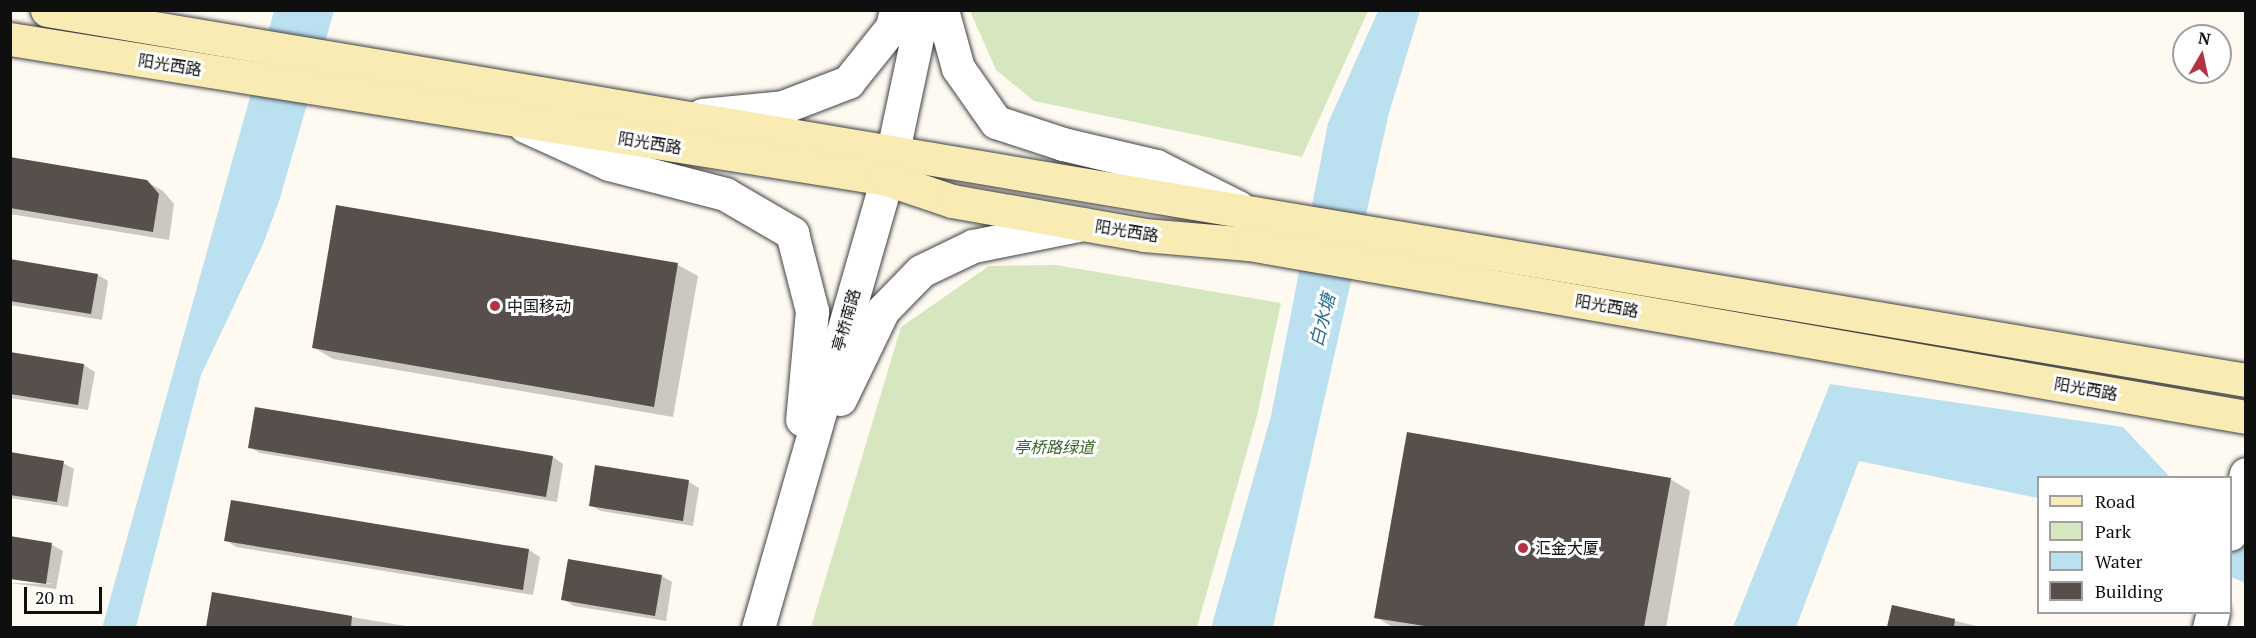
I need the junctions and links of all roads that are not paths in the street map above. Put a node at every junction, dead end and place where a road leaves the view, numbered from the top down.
1 (46, 10) edge
2 (896, 10) edge
3 (923, 10) edge
4 (942, 10) edge
5 (10, 39) edge
6 (686, 117) junction
7 (518, 123) junction
8 (889, 166) junction
9 (1084, 224) junction
10 (1251, 229) junction
11 (1415, 258) junction
12 (2246, 380) edge
13 (2246, 417) edge
14 (794, 502) junction
15 (758, 627) edge

1 - 6 main road, 阳光西路
2 - 6 street
3 - 8 street, 亭桥南路
4 - 10 street
5 - 7 main road, 阳光西路
6 - 8 main road, 阳光西路
7 - 8 main road, 阳光西路
7 - 14 street
8 - 9 main road, 阳光西路
8 - 10 main road, 阳光西路
8 - 14 street, 亭桥南路
9 - 10 main road, 阳光西路
9 - 14 street
10 - 11 main road, 阳光西路
11 - 12 main road, 阳光西路
11 - 13 main road, 阳光西路
14 - 15 street, 亭桥南路

